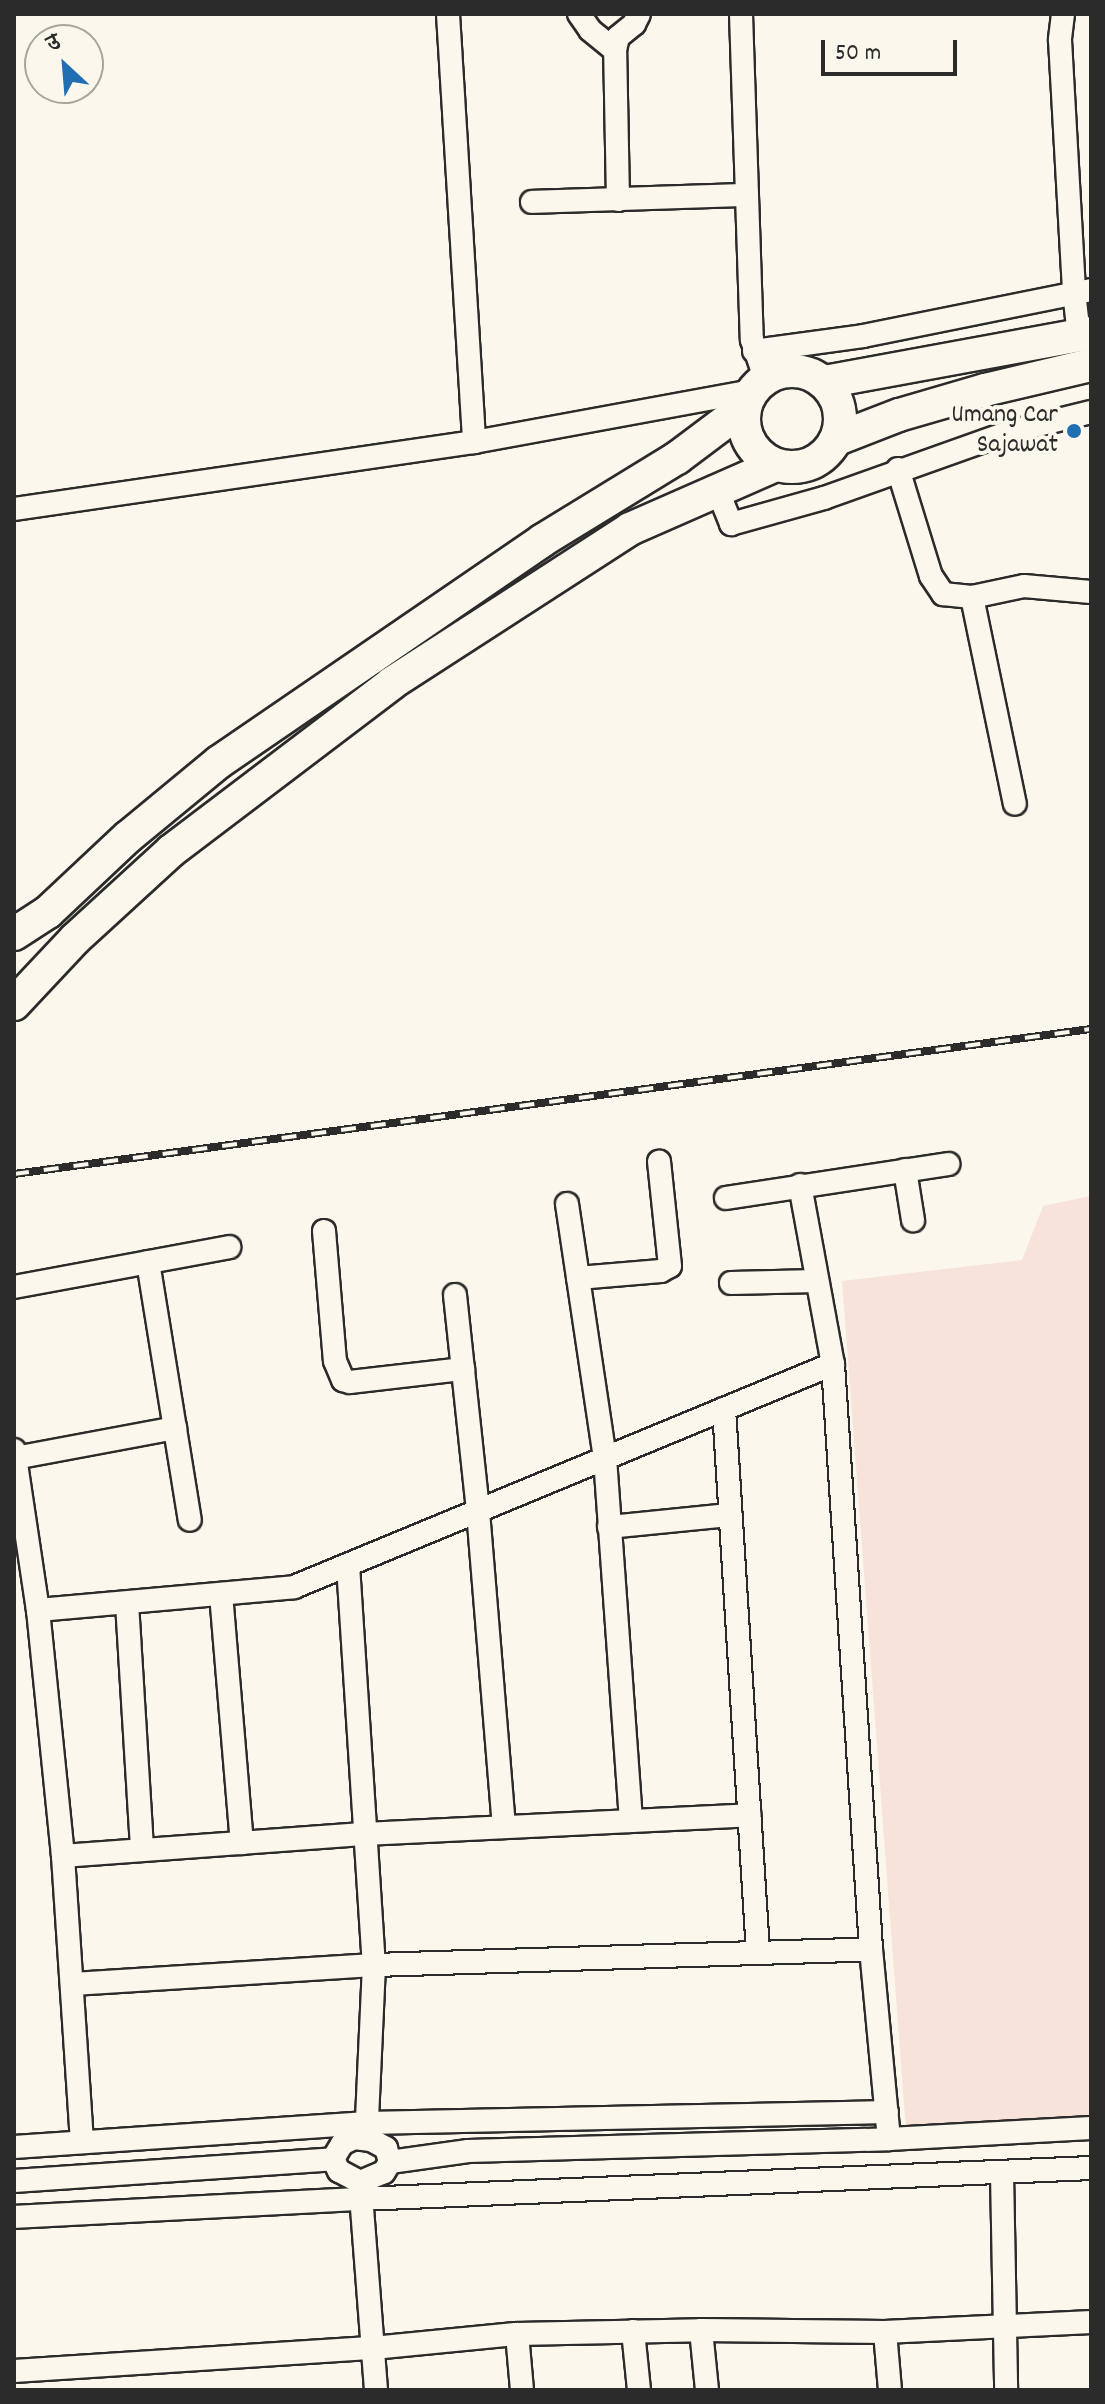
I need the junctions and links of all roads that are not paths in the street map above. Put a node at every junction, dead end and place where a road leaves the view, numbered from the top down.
1 (448, 14) edge
2 (579, 14) edge
3 (639, 14) edge
4 (741, 14) edge
5 (1063, 14) edge
6 (615, 50) junction
7 (747, 195) junction
8 (618, 200) junction
9 (532, 202) dead end
10 (1082, 291) edge
11 (1087, 344) edge
12 (754, 382) junction
13 (824, 382) junction
14 (1091, 412) edge
15 (837, 439) junction
16 (474, 442) junction
17 (776, 465) junction
18 (898, 469) junction
19 (717, 489) junction
20 (14, 509) edge
21 (1091, 592) edge
22 (972, 597) junction
23 (1015, 804) dead end
24 (14, 934) edge
25 (14, 1004) edge
26 (659, 1162) dead end
27 (948, 1164) dead end
28 (905, 1170) junction
29 (800, 1185) junction
30 (726, 1198) dead end
31 (567, 1204) dead end
32 (913, 1220) dead end
33 (324, 1231) dead end
34 (229, 1247) dead end
35 (148, 1262) junction
36 (578, 1278) junction
37 (817, 1281) junction
38 (731, 1283) dead end
39 (14, 1287) edge
40 (455, 1295) dead end
41 (833, 1364) junction
42 (463, 1369) junction
43 (724, 1409) junction
44 (175, 1428) junction
45 (15, 1454) edge
46 (605, 1458) junction
47 (478, 1511) junction
48 (730, 1515) junction
49 (190, 1520) dead end
50 (609, 1527) junction
51 (348, 1565) junction
52 (221, 1594) junction
53 (127, 1603) junction
54 (38, 1610) junction
55 (750, 1815) junction
56 (631, 1821) junction
57 (504, 1827) junction
58 (365, 1834) junction
59 (242, 1843) junction
60 (142, 1850) junction
61 (63, 1856) junction
62 (871, 1949) junction
63 (758, 1953) junction
64 (374, 1965) junction
65 (72, 1984) junction
66 (887, 2112) junction
67 (1091, 2128) edge
68 (366, 2131) junction
69 (889, 2139) junction
70 (852, 2141) junction
71 (82, 2142) junction
72 (14, 2147) edge
73 (333, 2159) junction
74 (390, 2162) junction
75 (1091, 2168) edge
76 (1002, 2173) junction
77 (851, 2180) junction
78 (14, 2181) edge
79 (361, 2190) junction
80 (14, 2217) edge
81 (1091, 2322) edge
82 (1002, 2327) junction
83 (701, 2330) junction
84 (633, 2331) junction
85 (885, 2332) junction
86 (517, 2334) junction
87 (373, 2348) junction
88 (14, 2371) edge
89 (376, 2390) edge
90 (522, 2390) edge
91 (639, 2390) edge
92 (707, 2390) edge
93 (890, 2390) edge
94 (1006, 2390) edge

1 - 16 street
2 - 6 street
3 - 6 street
4 - 7 street
5 - 10 street
6 - 8 street
7 - 8 street
7 - 12 street
8 - 9 street
10 - 11 street
10 - 12 street
11 - 13 highway
11 - 15 highway
12 - 13 highway
12 - 16 street
12 - 17 highway
12 - 24 highway
13 - 15 highway
14 - 18 street
15 - 17 highway
16 - 20 street
17 - 19 highway
18 - 19 street
18 - 22 street
19 - 25 highway
21 - 22 street
22 - 23 street
26 - 36 street
27 - 28 street
28 - 29 street
28 - 32 street
29 - 30 street
29 - 37 street
31 - 36 street
33 - 42 street
34 - 35 street
35 - 39 street
35 - 44 street
36 - 46 street
37 - 38 street
37 - 41 street
40 - 42 street
41 - 43 street
41 - 62 street
42 - 47 street
43 - 46 street
43 - 48 street
44 - 45 street
44 - 49 street
45 - 54 street
46 - 47 street
46 - 50 street
47 - 51 street
47 - 57 street
48 - 50 street
48 - 55 street
50 - 56 street
51 - 52 street
51 - 58 street
52 - 53 street
52 - 59 street
53 - 54 street
53 - 60 street
54 - 61 street
55 - 56 street
55 - 63 street
56 - 57 street
57 - 58 street
58 - 59 street
58 - 64 street
59 - 60 street
60 - 61 street
61 - 65 street
62 - 63 street
62 - 66 street
63 - 64 street
64 - 65 street
64 - 68 street
65 - 71 street
66 - 68 street
66 - 69 street
67 - 69 street
68 - 71 street
68 - 73 street
68 - 74 street
69 - 70 street
70 - 74 street
70 - 77 street
71 - 72 street
73 - 78 street
73 - 79 street
74 - 79 street
75 - 76 street
76 - 77 street
76 - 82 street
77 - 79 street
79 - 80 street
79 - 87 street
81 - 82 street
82 - 85 street
82 - 94 street
83 - 84 street
83 - 85 street
83 - 92 street
84 - 86 street
84 - 91 street
85 - 93 street
86 - 87 street
86 - 90 street
87 - 88 street
87 - 89 street

